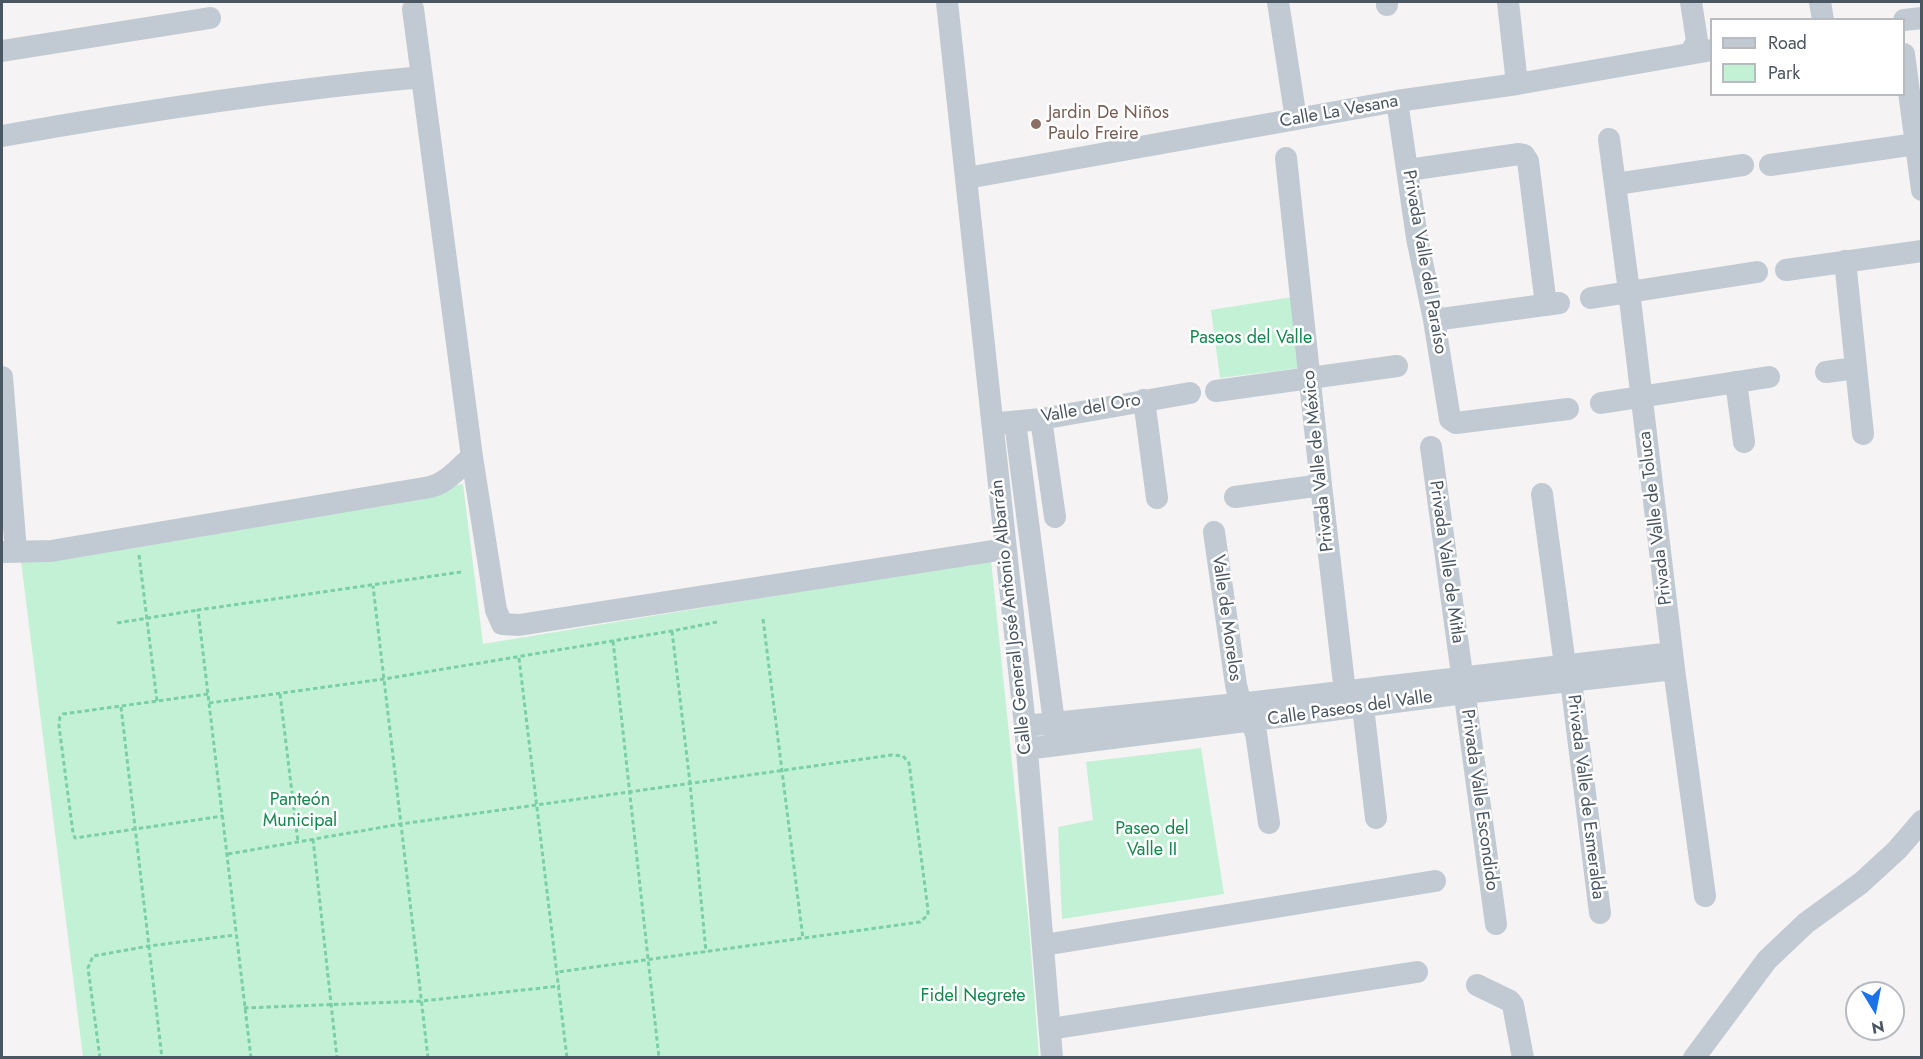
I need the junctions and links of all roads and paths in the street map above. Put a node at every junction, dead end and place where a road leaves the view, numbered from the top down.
1 (947, 2) edge
2 (1278, 2) edge
3 (1508, 2) edge
4 (1691, 2) edge
5 (1820, 2) edge
6 (413, 9) dead end
7 (210, 18) dead end
8 (1823, 18) edge
9 (1922, 18) edge
10 (1905, 21) edge
11 (2, 51) edge
12 (1701, 52) edge
13 (1905, 62) edge
14 (422, 77) junction
15 (1517, 84) junction
16 (1397, 101) junction
17 (1296, 119) junction
18 (2, 136) edge
19 (1609, 139) dead end
20 (1916, 144) junction
21 (1286, 158) dead end
22 (1743, 165) dead end
23 (1770, 165) dead end
24 (1408, 170) junction
25 (967, 178) junction
26 (1616, 184) junction
27 (1922, 190) edge
28 (1922, 251) edge
29 (1845, 261) junction
30 (1786, 270) dead end
31 (1757, 272) dead end
32 (1629, 291) junction
33 (1591, 298) dead end
34 (1434, 320) junction
35 (1397, 366) dead end
36 (1856, 368) junction
37 (1826, 372) dead end
38 (2, 377) edge
39 (1769, 377) dead end
40 (1310, 378) junction
41 (1736, 382) junction
42 (1216, 391) dead end
43 (1190, 393) dead end
44 (1641, 397) junction
45 (1144, 400) junction
46 (1601, 403) dead end
47 (1568, 409) dead end
48 (1041, 419) junction
49 (1015, 422) junction
50 (992, 424) junction
51 (1863, 434) dead end
52 (1744, 442) dead end
53 (1431, 447) dead end
54 (472, 458) junction
55 (1321, 485) junction
56 (1542, 494) dead end
57 (1235, 497) dead end
58 (1157, 498) dead end
59 (1055, 517) dead end
60 (1214, 532) dead end
61 (1005, 549) junction
62 (9, 551) edge
63 (139, 555) dead end
64 (461, 572) dead end
65 (373, 586) junction
66 (198, 610) junction
67 (147, 618) junction
68 (763, 620) dead end
69 (717, 622) dead end
70 (117, 623) dead end
71 (672, 632) junction
72 (613, 641) junction
73 (519, 657) junction
74 (1673, 661) junction
75 (1568, 673) junction
76 (384, 679) junction
77 (1463, 685) junction
78 (1345, 692) junction
79 (208, 694) junction
80 (280, 694) junction
81 (157, 701) junction
82 (209, 703) junction
83 (121, 706) junction
84 (1364, 707) junction
85 (1246, 713) junction
86 (1054, 723) junction
87 (1025, 726) junction
88 (1058, 746) junction
89 (1026, 750) junction
90 (781, 771) junction
91 (690, 783) junction
92 (629, 791) junction
93 (538, 804) junction
94 (223, 816) junction
95 (1376, 818) dead end
96 (1922, 821) edge
97 (1269, 823) dead end
98 (400, 824) junction
99 (135, 829) junction
100 (313, 839) junction
101 (298, 842) junction
102 (228, 854) junction
103 (1434, 881) dead end
104 (1705, 896) dead end
105 (1600, 913) dead end
106 (1496, 924) dead end
107 (235, 935) junction
108 (803, 939) junction
109 (1044, 945) junction
110 (149, 946) junction
111 (706, 952) junction
112 (648, 960) junction
113 (558, 972) junction
114 (1417, 972) dead end
115 (1477, 985) dead end
116 (560, 986) junction
117 (422, 1001) junction
118 (330, 1005) junction
119 (244, 1008) junction
120 (1050, 1029) junction
121 (1528, 1054) edge
122 (100, 1058) edge
123 (162, 1058) edge
124 (251, 1058) edge
125 (337, 1058) edge
126 (428, 1058) edge
127 (567, 1058) edge
128 (659, 1058) edge
129 (1053, 1058) edge
130 (1694, 1058) edge

1 - 25 street, Calle General José Antonio Albarrán
2 - 17 street
3 - 15 street
4 - 12 street
5 - 8 street
6 - 14 street
7 - 11 street
9 - 10 street
12 - 15 street, Calle La Vesana
13 - 20 street
14 - 18 street
14 - 54 street
15 - 16 street, Calle La Vesana
16 - 17 street, Calle La Vesana
16 - 24 street, Privada Valle del Paraíso
17 - 25 street, Calle La Vesana
19 - 26 street, Privada Valle de Toluca
20 - 23 street
20 - 27 street
21 - 40 street, Privada Valle de México
22 - 26 street
24 - 34 street, Privada Valle del Paraíso
24 - 34 street
25 - 50 street, Calle General José Antonio Albarrán
26 - 32 street, Privada Valle de Toluca
28 - 29 street
29 - 30 street
29 - 36 street
31 - 32 street
32 - 33 street
32 - 44 street, Privada Valle de Toluca
34 - 47 street, Privada Valle del Paraíso
35 - 40 street
36 - 37 street
36 - 51 street
38 - 62 street
39 - 41 street
40 - 42 street
40 - 55 street, Privada Valle de México
41 - 44 street
41 - 52 street
43 - 45 street, Valle del Oro
44 - 46 street
44 - 74 street, Privada Valle de Toluca
45 - 48 street, Valle del Oro
45 - 58 street
48 - 49 street, Valle del Oro
48 - 59 street
49 - 50 street, Valle del Oro
49 - 86 street
50 - 61 street, Calle General José Antonio Albarrán
53 - 77 street, Privada Valle de Mitla
54 - 61 street
54 - 62 street
55 - 57 street
55 - 78 street, Privada Valle de México
56 - 75 street, Privada Valle de Esmeralda
60 - 85 street, Valle de Morelos
61 - 87 street, Calle General José Antonio Albarrán
63 - 67 path
64 - 65 path
65 - 66 path
65 - 76 path
66 - 67 path
66 - 79 path
67 - 70 path
67 - 81 path
68 - 90 path
69 - 71 path
71 - 72 path
71 - 91 path
72 - 73 path
72 - 92 path
73 - 76 path
73 - 93 path
74 - 75 street, Calle Paseos del Valle
74 - 104 street, Privada Valle de Toluca
75 - 77 street, Calle Paseos del Valle
75 - 105 street, Privada Valle de Esmeralda
76 - 80 path
76 - 98 path
77 - 78 street, Calle Paseos del Valle
77 - 84 street, Calle Paseos del Valle
77 - 106 street, Privada Valle Escondido
78 - 85 street, Calle Paseos del Valle
79 - 81 path
79 - 82 path
80 - 82 path
80 - 101 path
81 - 83 path
82 - 94 path
83 - 99 path
83 - 99 path
84 - 85 street, Calle Paseos del Valle
84 - 95 street
85 - 86 street, Calle Paseos del Valle
85 - 88 street, Calle Paseos del Valle
85 - 97 street, Valle de Morelos
86 - 87 street, Calle Paseos del Valle
86 - 88 street
87 - 89 street, Calle General José Antonio Albarrán
88 - 89 street, Calle Paseos del Valle
89 - 109 street, Calle General José Antonio Albarrán
90 - 91 path
90 - 108 path
90 - 108 path
91 - 92 path
91 - 111 path
92 - 93 path
92 - 112 path
93 - 98 path
93 - 113 path
94 - 99 path
94 - 102 path
96 - 130 street
98 - 100 path
98 - 117 path
99 - 110 path
100 - 101 path
100 - 118 path
101 - 102 path
102 - 107 path
103 - 109 street
107 - 110 path
107 - 119 path
108 - 111 path
109 - 120 street, Calle General José Antonio Albarrán
110 - 122 path
110 - 123 path
111 - 112 path
112 - 113 path
112 - 128 path
113 - 116 path
114 - 120 street
115 - 121 street
116 - 117 path
116 - 127 path
117 - 118 path
117 - 126 path
118 - 119 path
118 - 125 path
119 - 124 path
120 - 129 street, Calle General José Antonio Albarrán

